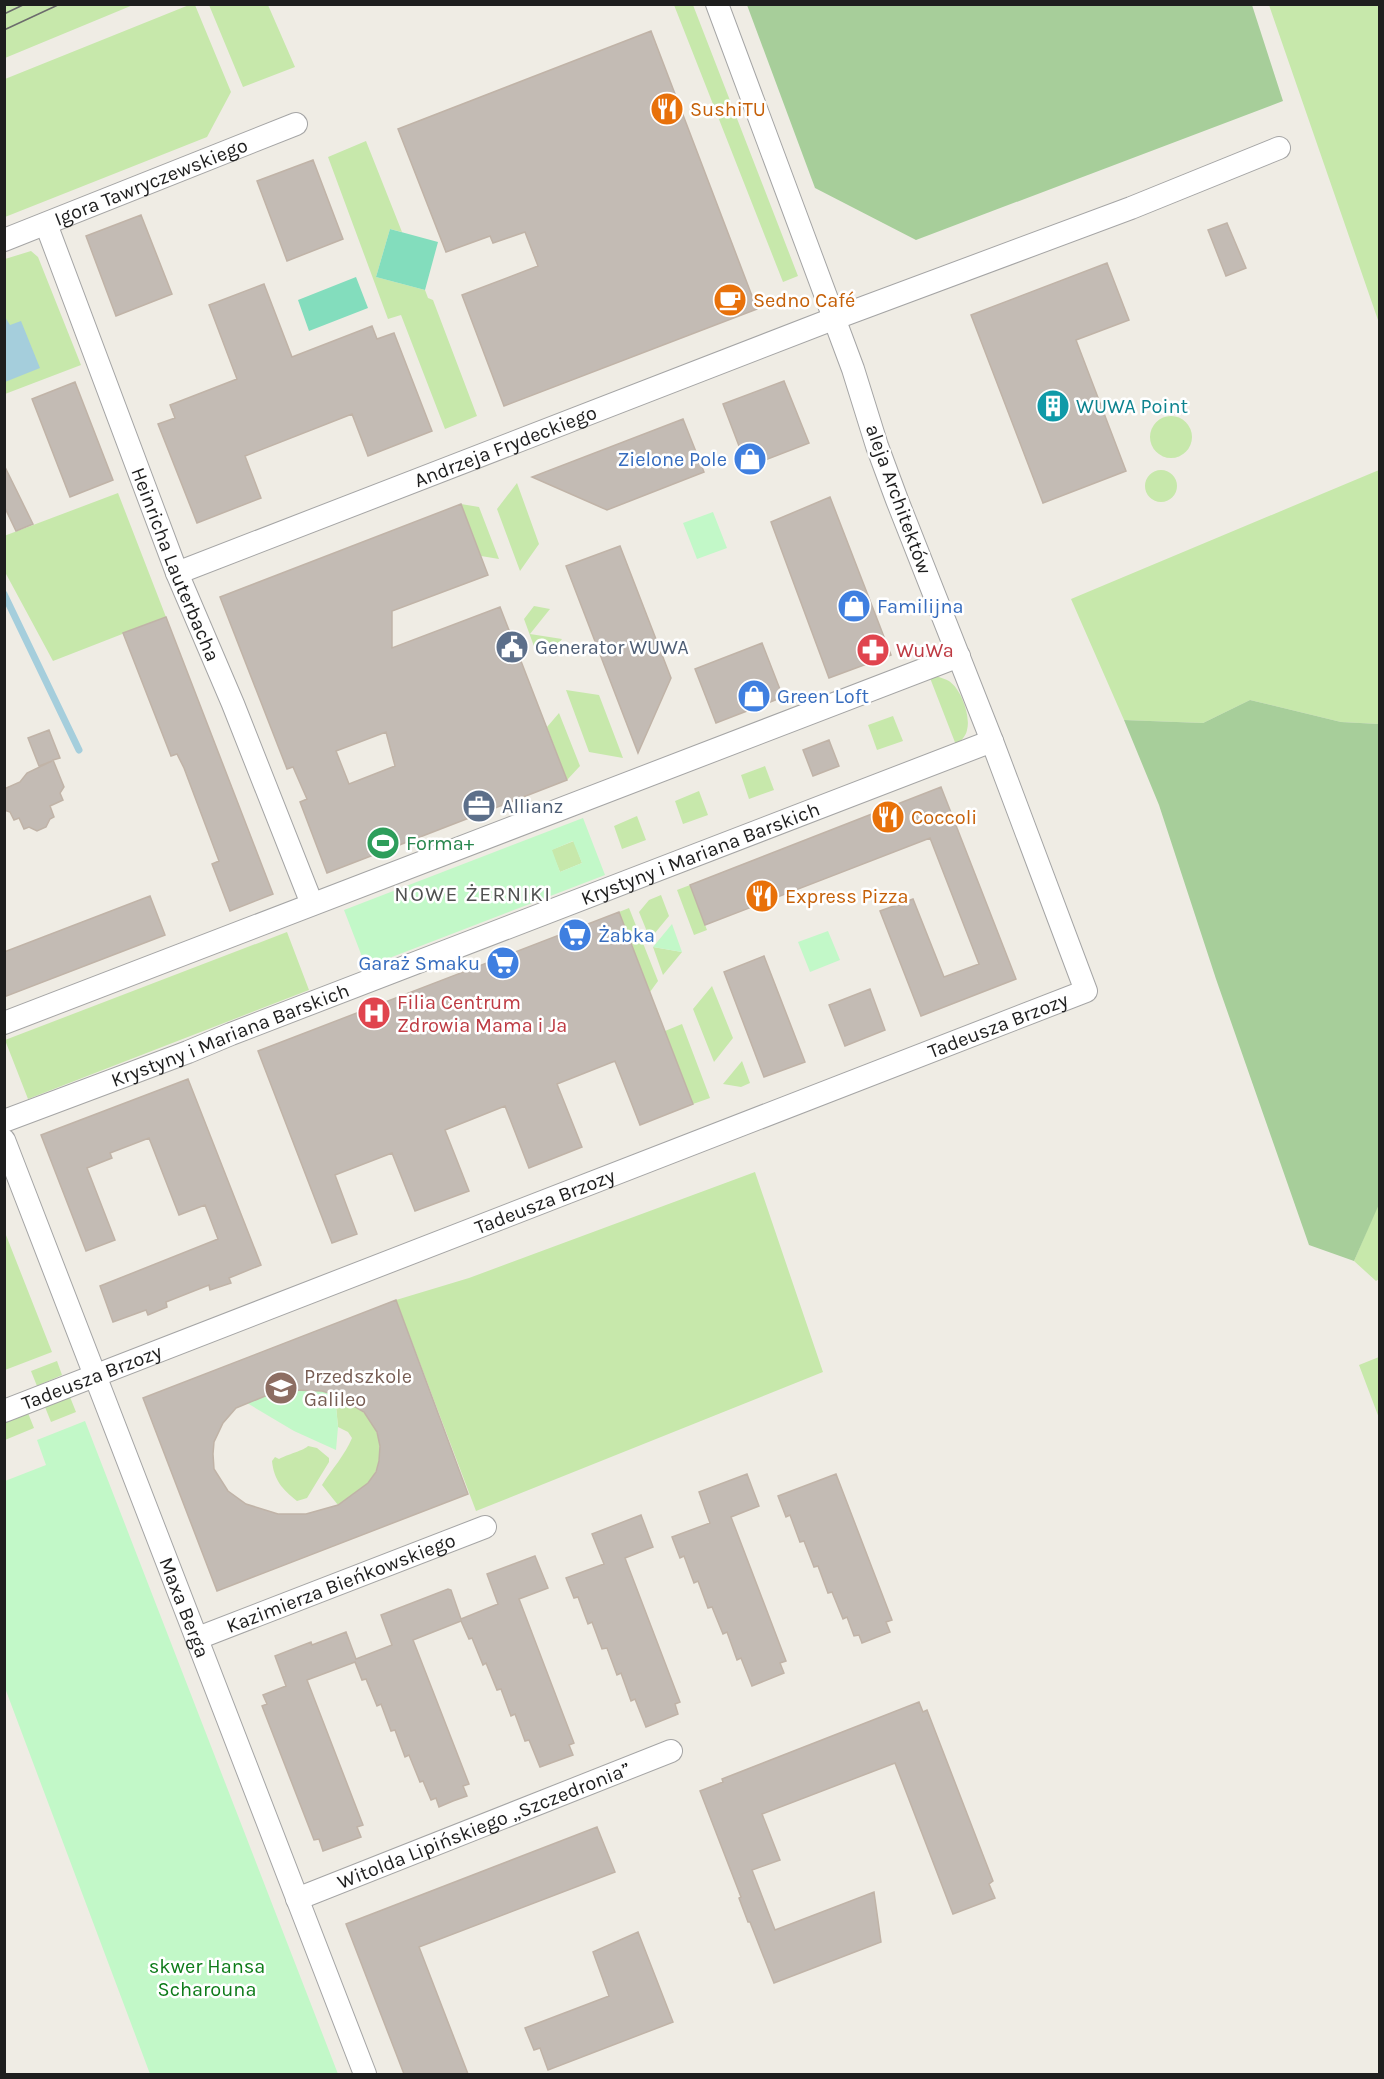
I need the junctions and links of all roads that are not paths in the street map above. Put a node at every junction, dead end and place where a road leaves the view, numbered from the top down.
1 (717, 4) edge
2 (296, 124) dead end
3 (1279, 148) dead end
4 (46, 224) junction
5 (4, 240) edge
6 (833, 318) junction
7 (177, 573) junction
8 (959, 656) junction
9 (992, 741) junction
10 (312, 904) junction
11 (1086, 991) joint
12 (4, 1023) edge
13 (4, 1121) edge
14 (4, 1140) edge
15 (96, 1375) junction
16 (4, 1411) edge
17 (484, 1527) dead end
18 (198, 1638) junction
19 (671, 1751) dead end
20 (297, 1899) junction
21 (365, 2074) edge

1 - 6 street, aleja Architektów
2 - 4 street, Igora Tawryczewskiego
3 - 6 street, Andrzeja Frydeckiego
4 - 5 street, Igora Tawryczewskiego
4 - 7 street, Heinricha Lauterbacha
6 - 7 street, Andrzeja Frydeckiego
6 - 8 street, aleja Architektów
7 - 10 street, Heinricha Lauterbacha
8 - 9 street, aleja Architektów
8 - 10 street
9 - 11 street, aleja Architektów
9 - 13 street, Krystyny i Mariana Barskich
10 - 12 street
11 - 15 street, Tadeusza Brzozy
14 - 15 street, Maxa Berga
15 - 16 street, Tadeusza Brzozy
15 - 18 street, Maxa Berga
17 - 18 street, Kazimierza Bieńkowskiego
18 - 20 street, Maxa Berga
19 - 20 street, Witolda Lipińskiego „Szczedronia”
20 - 21 street, Maxa Berga

